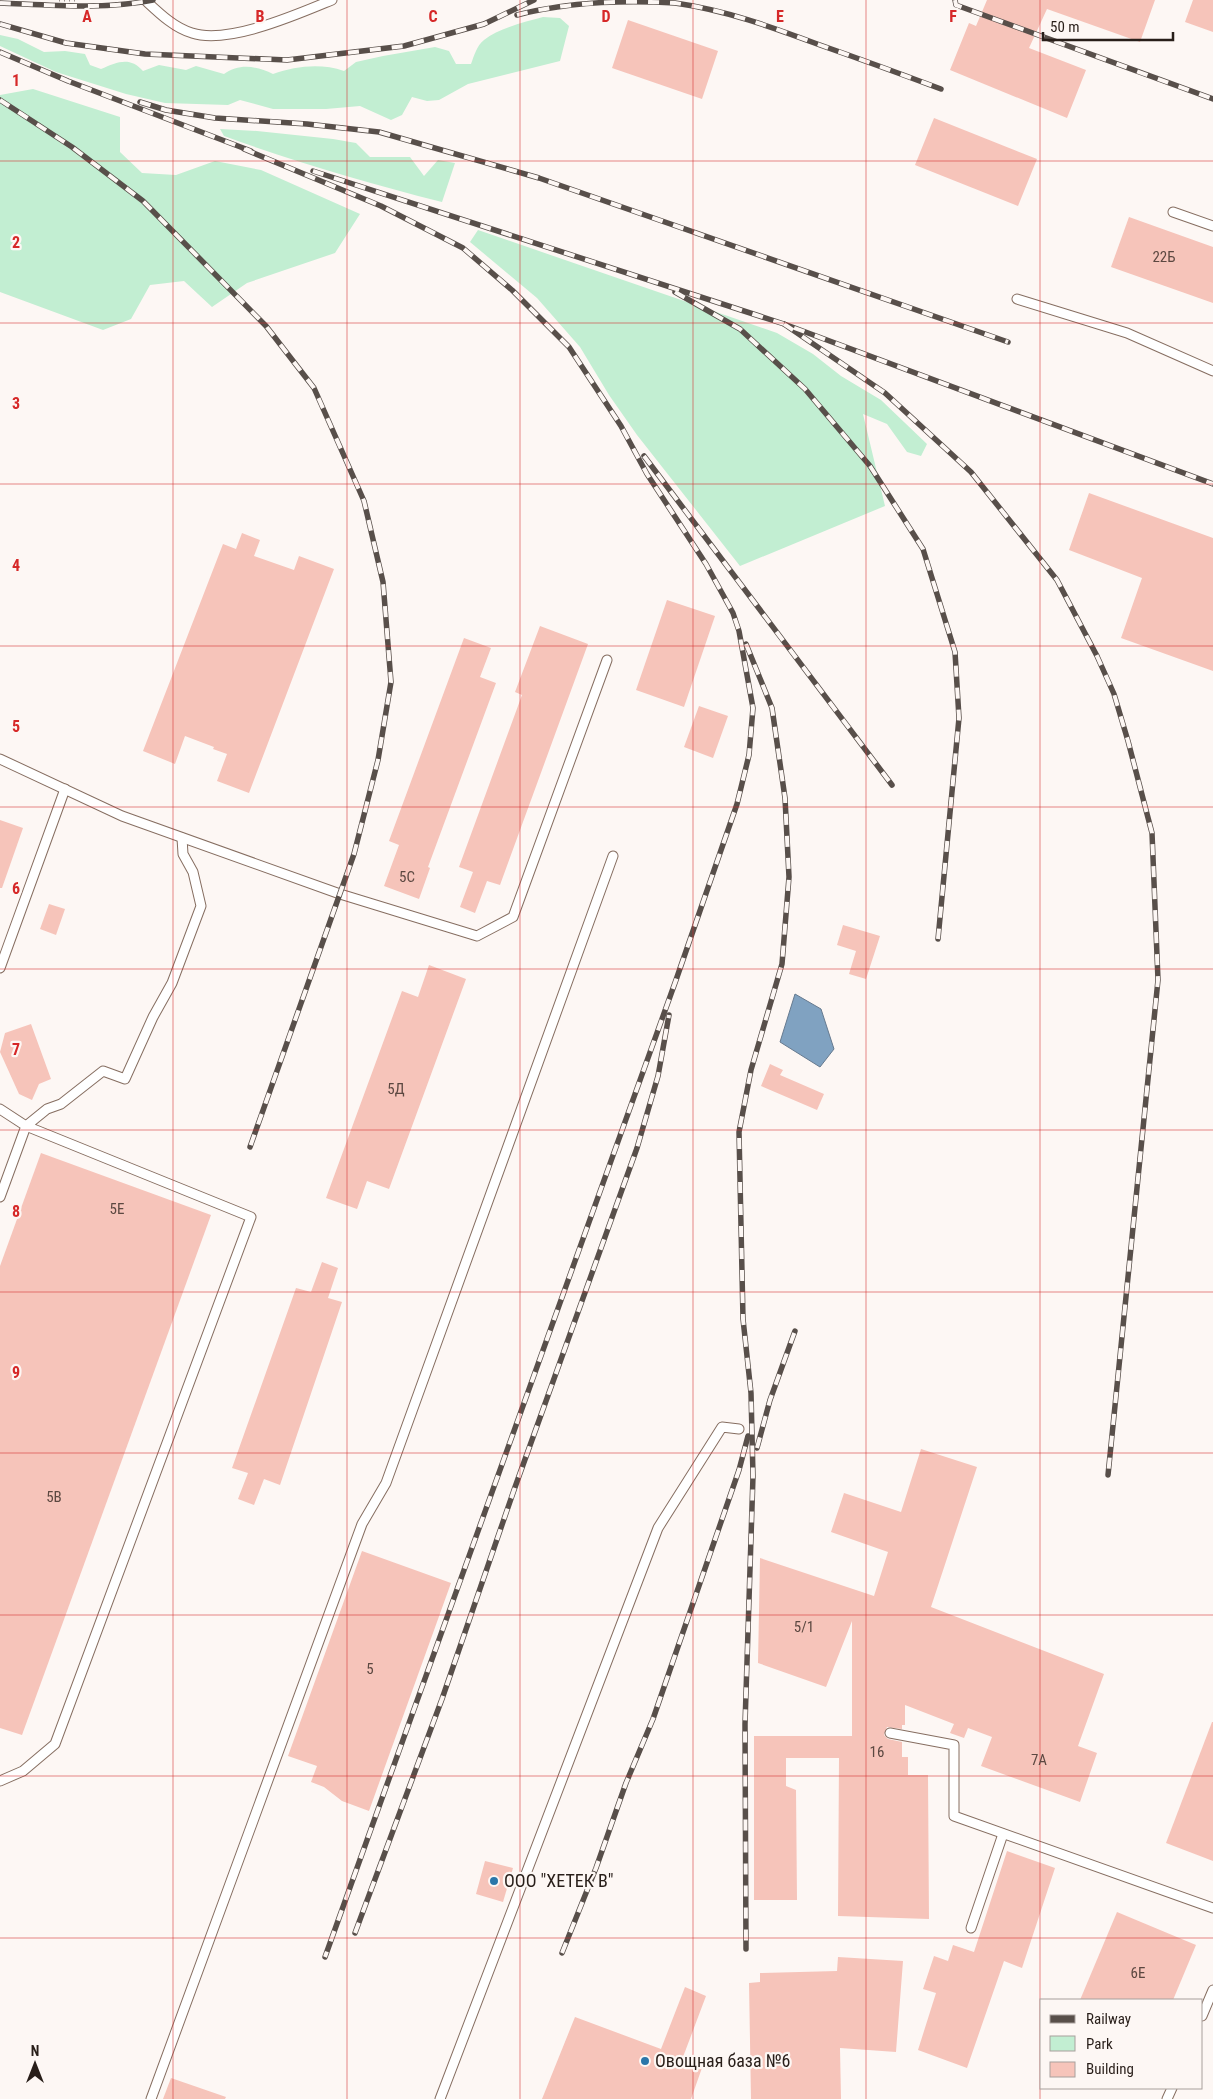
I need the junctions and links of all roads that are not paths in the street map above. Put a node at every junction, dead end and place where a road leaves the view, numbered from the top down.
1 (145, 0) edge
2 (332, 0) edge
3 (1173, 212) dead end
4 (1213, 226) edge
5 (1017, 299) dead end
6 (1213, 371) edge
7 (607, 660) dead end
8 (0, 759) edge
9 (65, 789) junction
10 (182, 838) junction
11 (613, 856) dead end
12 (0, 968) edge
13 (0, 1109) edge
14 (26, 1126) junction
15 (0, 1198) edge
16 (739, 1429) dead end
17 (890, 1733) dead end
18 (0, 1781) edge
19 (1003, 1834) junction
20 (1213, 1908) edge
21 (971, 1928) dead end
22 (1213, 1990) edge
23 (1203, 2014) edge
24 (151, 2099) edge
25 (440, 2099) edge

1 - 2 lane
3 - 4 lane
5 - 6 lane
7 - 10 lane
8 - 9 lane
9 - 10 lane
9 - 12 lane
10 - 14 lane
11 - 24 lane
13 - 14 lane
14 - 15 lane
14 - 18 lane
16 - 25 lane
17 - 19 lane
19 - 20 lane
19 - 21 lane
22 - 23 lane

